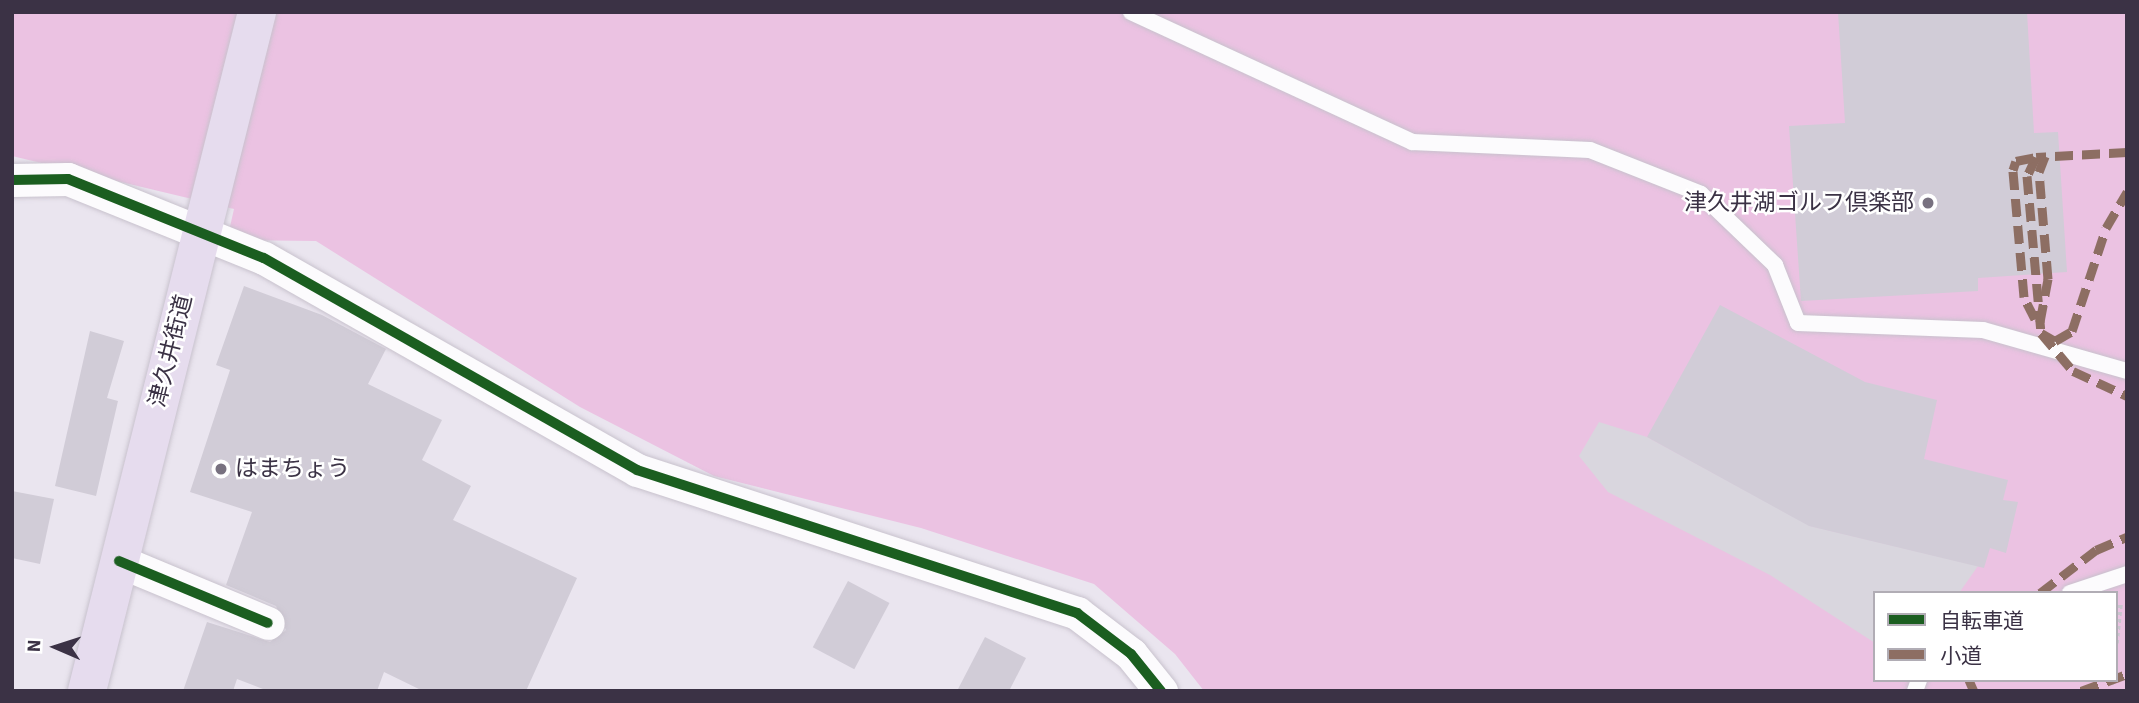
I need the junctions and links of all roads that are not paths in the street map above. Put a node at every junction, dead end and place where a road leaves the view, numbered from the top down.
1 (257, 12) edge
2 (1131, 12) edge
3 (12, 180) edge
4 (202, 230) junction
5 (2127, 371) edge
6 (119, 561) junction
7 (2127, 574) edge
8 (2076, 591) edge
9 (268, 623) dead end
10 (1157, 689) edge
11 (87, 691) edge

1 - 4 highway, 津久井街道
2 - 5 lane
3 - 4 street
4 - 6 highway, 津久井街道
4 - 10 street
6 - 9 street
6 - 11 highway, 津久井街道
7 - 8 lane

